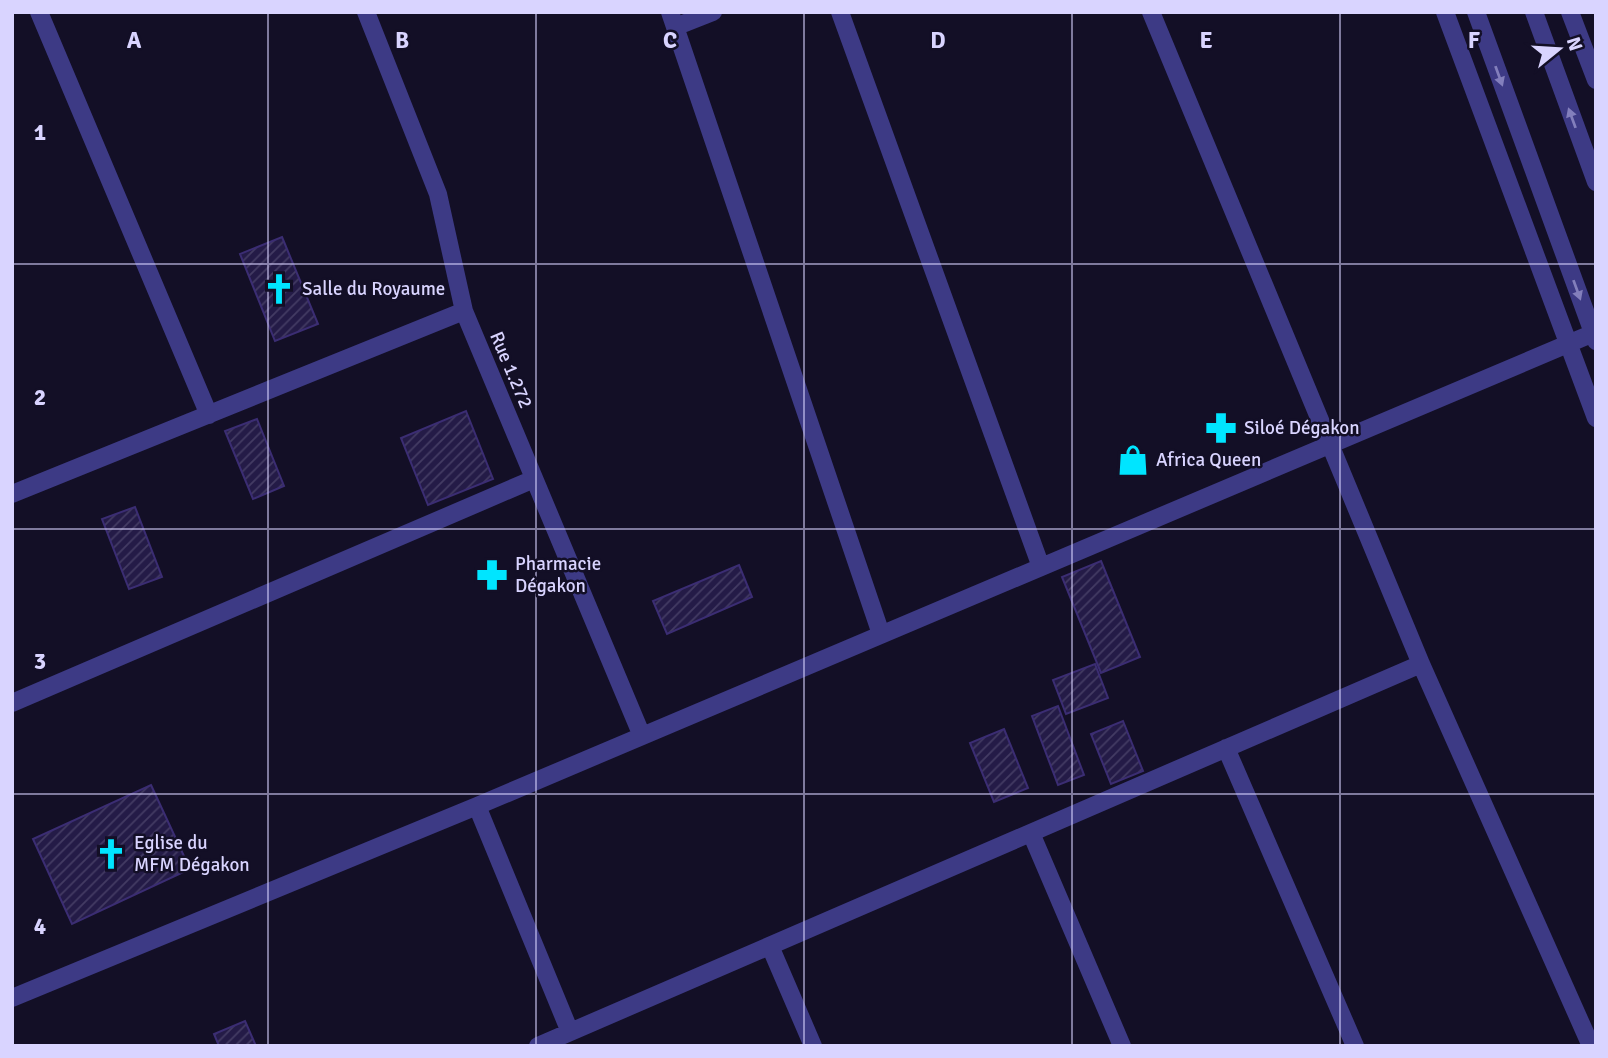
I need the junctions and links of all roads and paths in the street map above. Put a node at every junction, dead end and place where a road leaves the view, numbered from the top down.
1 (39, 12) edge
2 (366, 12) edge
3 (713, 12) edge
4 (841, 12) edge
5 (1151, 12) edge
6 (1445, 12) edge
7 (1476, 12) edge
8 (1534, 12) edge
9 (1570, 12) edge
10 (673, 20) edge
11 (1596, 79) edge
12 (1596, 182) edge
13 (464, 312) junction
14 (1595, 335) edge
15 (1568, 344) junction
16 (209, 415) junction
17 (1596, 418) edge
18 (1329, 446) junction
19 (534, 479) junction
20 (12, 494) edge
21 (1041, 567) junction
22 (881, 634) junction
23 (1421, 664) junction
24 (12, 703) edge
25 (642, 736) junction
26 (1226, 748) junction
27 (477, 806) junction
28 (1031, 833) junction
29 (770, 946) junction
30 (12, 998) edge
31 (570, 1032) junction
32 (538, 1046) edge
33 (813, 1046) edge
34 (1122, 1046) edge
35 (1355, 1046) edge
36 (1591, 1046) edge

1 - 16 street
2 - 13 street, Rue 1.272
3 - 10 street
4 - 21 street
5 - 18 street
6 - 15 street
7 -> 14 street
12 -> 8 street
9 - 11 street
10 - 22 street
13 - 16 street
13 - 19 street, Rue 1.272
14 - 15 street
15 - 17 street
15 - 18 street
16 - 20 street
18 - 21 street
18 - 23 street
19 - 24 street
19 - 25 street, Rue 1.272
21 - 22 street
22 - 25 street
23 - 26 street
23 - 36 street
25 - 27 street
26 - 28 street
26 - 35 street
27 - 30 street
27 - 31 street
28 - 29 street
28 - 34 street
29 - 31 street
29 - 33 street
31 - 32 street

